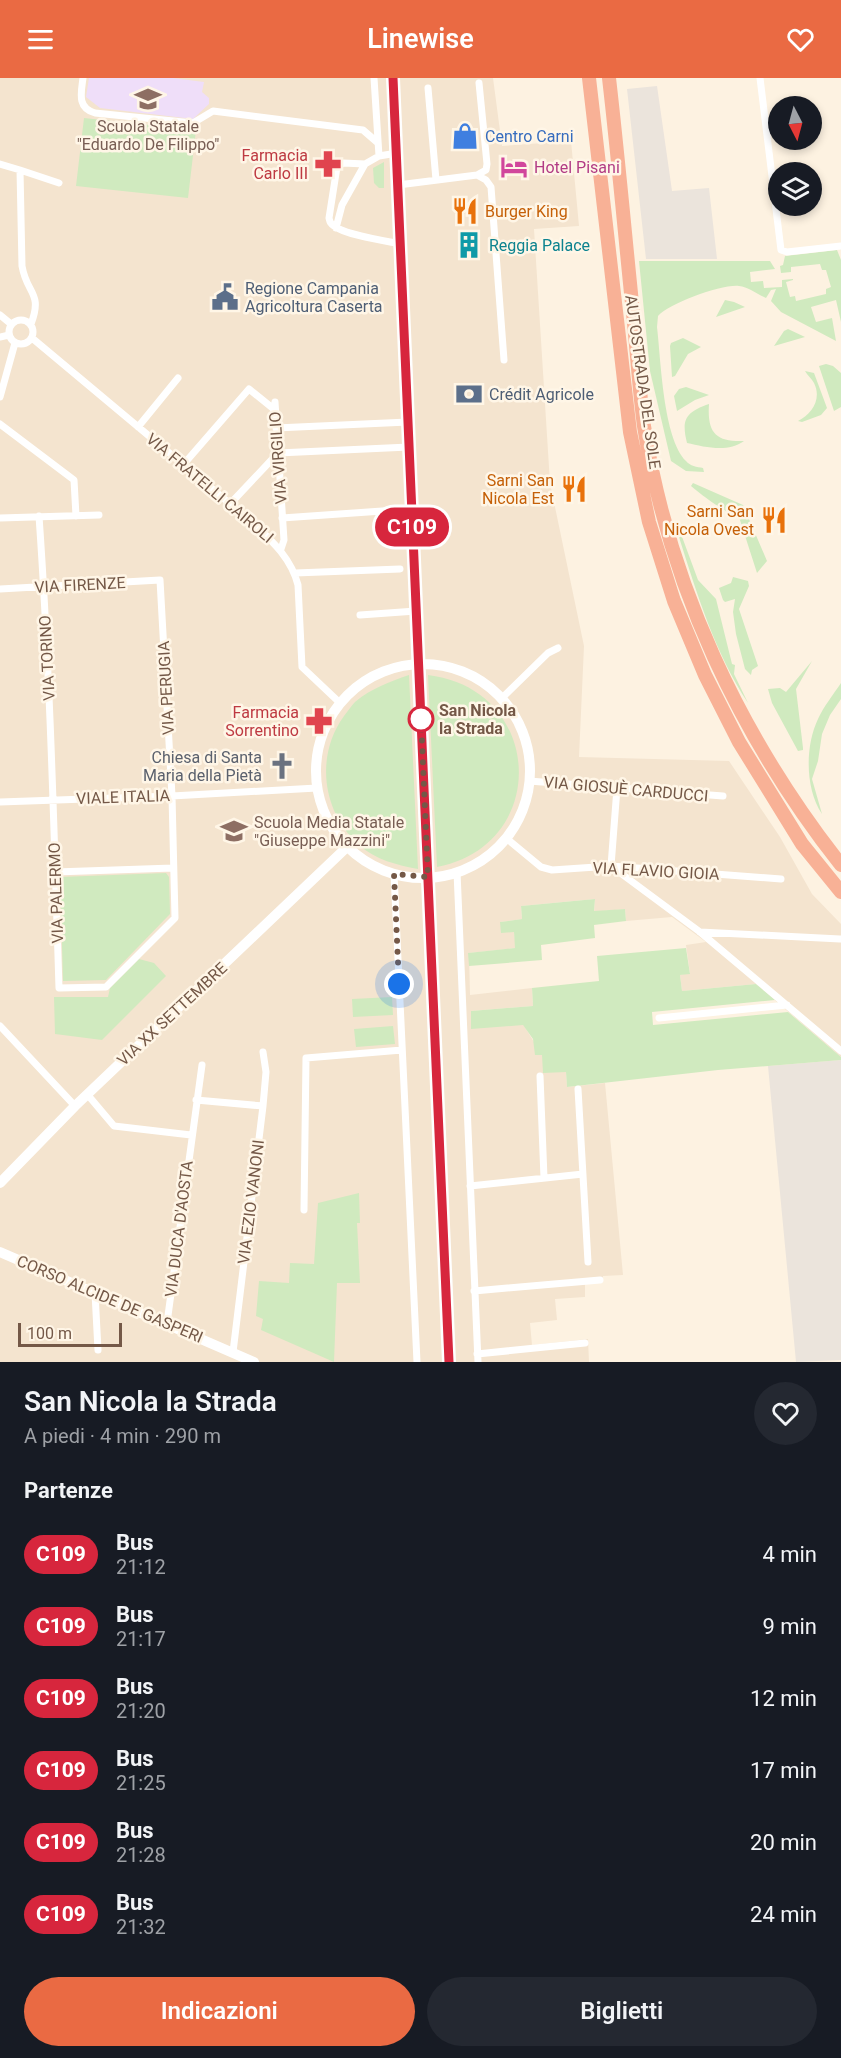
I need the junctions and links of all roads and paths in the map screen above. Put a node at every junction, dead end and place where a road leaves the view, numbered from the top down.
1 (83, 78) edge
2 (374, 78) edge
3 (393, 78) edge
4 (589, 78) edge
5 (609, 78) edge
6 (760, 78) edge
7 (479, 83) dead end
8 (428, 88) dead end
9 (376, 120) junction
10 (363, 130) junction
11 (378, 143) junction
12 (397, 153) junction
13 (379, 156) junction
14 (0, 164) edge
15 (365, 164) junction
16 (20, 170) junction
17 (477, 175) junction
18 (436, 180) junction
19 (59, 183) dead end
20 (398, 185) junction
21 (336, 228) junction
22 (401, 244) junction
23 (841, 246) edge
24 (0, 315) edge
25 (11, 324) junction
26 (31, 324) junction
27 (9, 335) junction
28 (0, 337) edge
29 (32, 338) junction
30 (15, 342) junction
31 (504, 360) dead end
32 (178, 378) dead end
33 (0, 397) edge
34 (408, 422) junction
35 (0, 424) edge
36 (138, 427) junction
37 (276, 428) junction
38 (409, 447) junction
39 (278, 453) junction
40 (183, 465) junction
41 (230, 504) junction
42 (411, 509) junction
43 (99, 515) dead end
44 (39, 516) junction
45 (76, 516) junction
46 (0, 518) edge
47 (282, 518) junction
48 (281, 549) junction
49 (400, 569) dead end
50 (295, 573) junction
51 (160, 580) joint
52 (44, 587) junction
53 (0, 589) edge
54 (416, 610) junction
55 (360, 615) dead end
56 (558, 648) dead end
57 (419, 664) junction
58 (501, 698) junction
59 (340, 703) junction
60 (530, 781) junction
61 (317, 788) junction
62 (617, 788) junction
63 (172, 796) junction
64 (723, 796) dead end
65 (53, 799) junction
66 (0, 802) edge
67 (506, 838) junction
68 (347, 847) junction
69 (841, 865) edge
70 (611, 866) junction
71 (173, 868) junction
72 (55, 872) junction
73 (457, 872) junction
74 (394, 874) junction
75 (428, 877) junction
76 (781, 879) dead end
77 (841, 892) edge
78 (700, 932) junction
79 (840, 939) edge
80 (59, 988) joint
81 (787, 1005) junction
82 (659, 1018) dead end
83 (0, 1026) edge
84 (402, 1050) junction
85 (841, 1051) edge
86 (263, 1052) dead end
87 (202, 1065) dead end
88 (540, 1076) dead end
89 (578, 1089) dead end
90 (87, 1094) junction
91 (196, 1100) junction
92 (75, 1106) junction
93 (263, 1106) junction
94 (191, 1135) junction
95 (582, 1174) junction
96 (544, 1178) junction
97 (0, 1182) edge
98 (470, 1186) junction
99 (304, 1210) dead end
100 (0, 1252) edge
101 (588, 1262) dead end
102 (600, 1280) dead end
103 (474, 1291) junction
104 (95, 1293) junction
105 (167, 1323) junction
106 (585, 1343) dead end
107 (98, 1350) dead end
108 (233, 1352) junction
109 (477, 1358) edge
110 (254, 1362) edge
111 (417, 1362) edge
112 (449, 1362) edge

1 - 10 street
2 - 9 street
3 - 12 street
4 - 77 highway, AUTOSTRADA DEL SOLE
5 - 69 highway, AUTOSTRADA DEL SOLE
6 - 23 street
7 - 17 street
8 - 18 street
9 - 10 street
9 - 11 street
10 - 11 street
11 - 13 street
12 - 13 street
12 - 20 street
13 - 15 street
14 - 16 street
15 - 21 street
15 - 21 street
16 - 19 street
16 - 26 street
17 - 18 street
17 - 31 street
18 - 20 street
20 - 22 street
21 - 22 street
22 - 34 street
24 - 25 street
25 - 26 street
25 - 27 street
26 - 29 street
27 - 28 street
27 - 30 street
29 - 30 street
29 - 36 street, VIA FRATELLI CAIROLI
30 - 33 street
32 - 36 street
34 - 37 street
34 - 38 street
35 - 45 street
36 - 40 street, VIA FRATELLI CAIROLI
37 - 39 street, VIA VIRGILIO
37 - 40 street, VIA VIRGILIO
38 - 39 street
38 - 42 street
39 - 41 street
39 - 47 street, VIA VIRGILIO
40 - 41 street, VIA FRATELLI CAIROLI
41 - 48 street, VIA FRATELLI CAIROLI
42 - 47 street
42 - 54 street
43 - 45 street
44 - 45 street
44 - 46 street
44 - 52 street, VIA TORINO
47 - 48 street, VIA VIRGILIO
48 - 50 street, VIA FRATELLI CAIROLI
49 - 50 street
50 - 59 street, VIA FRATELLI CAIROLI
51 - 52 street, VIA FIRENZE
51 - 63 street, VIA PERUGIA
52 - 53 street, VIA FIRENZE
52 - 65 street, VIA TORINO
54 - 55 street
54 - 57 street
56 - 58 street
57 - 58 street
57 - 59 street
57 - 75 street
58 - 60 street
59 - 61 street
60 - 62 street, VIA GIOSUÈ CARDUCCI
60 - 67 street
61 - 63 street, VIALE ITALIA
61 - 68 street
62 - 64 street, VIA GIOSUÈ CARDUCCI
62 - 70 street
63 - 65 street, VIALE ITALIA
63 - 71 street, VIA PERUGIA
65 - 66 street, VIALE ITALIA
65 - 72 street, VIA PALERMO
67 - 70 street, VIA FLAVIO GIOIA
67 - 73 street
68 - 74 street
68 - 90 street, VIA XX SETTEMBRE
70 - 76 street, VIA FLAVIO GIOIA
70 - 78 street
71 - 72 street
71 - 80 street, VIA PERUGIA
72 - 80 street, VIA PALERMO
73 - 75 street
73 - 98 street
74 - 75 street
74 - 84 street
75 - 112 street
78 - 79 street
78 - 81 street
81 - 82 street
81 - 85 street
83 - 92 street
84 - 99 street
84 - 111 street
86 - 93 street, VIA EZIO VANONI
87 - 91 street, VIA DUCA D'AOSTA
88 - 96 street
89 - 95 street
90 - 92 street, VIA XX SETTEMBRE
90 - 94 street
91 - 93 street
91 - 94 street, VIA DUCA D'AOSTA
92 - 97 street, VIA XX SETTEMBRE
93 - 108 street, VIA EZIO VANONI
94 - 105 street, VIA DUCA D'AOSTA
95 - 96 street
95 - 101 street
96 - 98 street
98 - 103 street
100 - 104 street, CORSO ALCIDE DE GASPERI
102 - 103 street
103 - 109 street
104 - 105 street, CORSO ALCIDE DE GASPERI
104 - 107 street
105 - 108 street, CORSO ALCIDE DE GASPERI
106 - 109 street
108 - 110 street, CORSO ALCIDE DE GASPERI

